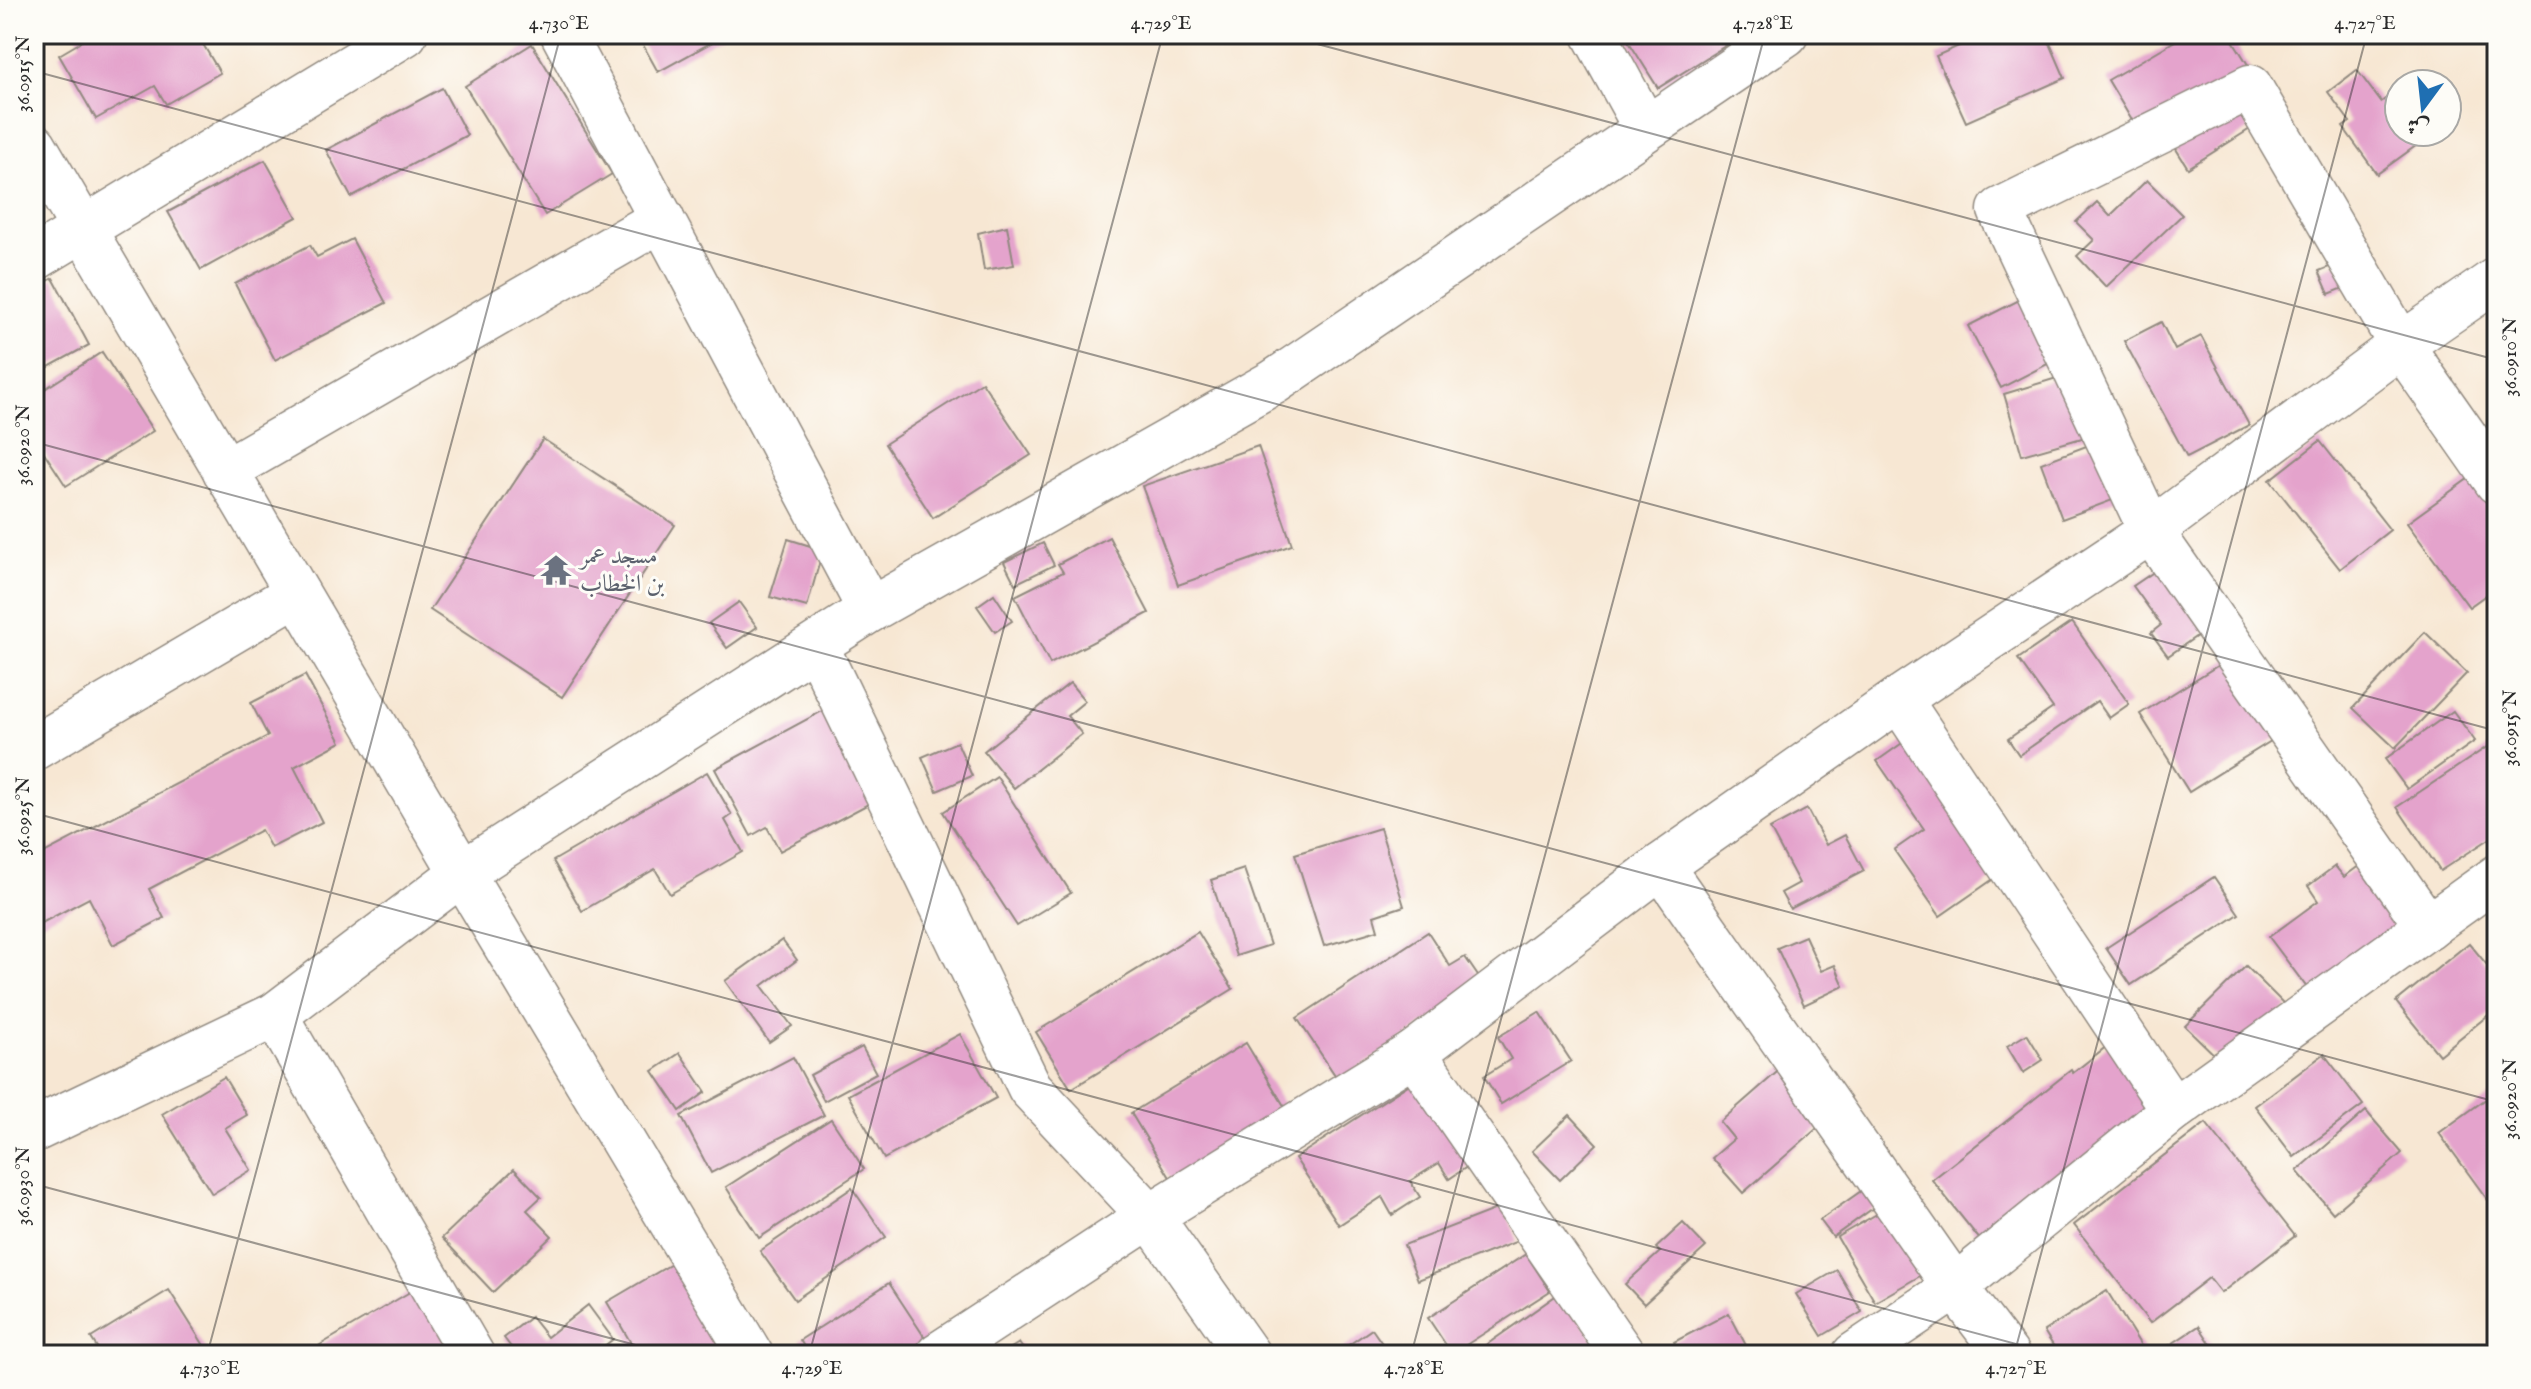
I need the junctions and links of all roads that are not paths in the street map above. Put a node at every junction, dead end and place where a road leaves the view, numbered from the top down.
1 (405, 34) edge
2 (563, 34) edge
3 (1594, 34) edge
4 (1786, 34) edge
5 (1645, 127) junction
6 (34, 145) edge
7 (662, 219) junction
8 (84, 231) junction
9 (34, 259) edge
10 (2497, 279) edge
11 (2401, 345) junction
12 (225, 471) junction
13 (2497, 482) edge
14 (2151, 531) junction
15 (297, 593) junction
16 (870, 610) junction
17 (816, 646) junction
18 (1899, 699) junction
19 (34, 748) edge
20 (1661, 866) junction
21 (462, 873) junction
22 (2497, 877) edge
23 (2428, 927) junction
24 (275, 1015) junction
25 (1414, 1053) junction
26 (2173, 1110) junction
27 (34, 1130) edge
28 (1150, 1216) junction
29 (1955, 1287) junction
30 (472, 1355) edge
31 (751, 1355) edge
32 (938, 1355) edge
33 (1248, 1355) edge
34 (1623, 1355) edge
35 (1854, 1355) edge
36 (2007, 1355) edge

1 - 8 street
2 - 7 street
3 - 5 street
4 - 5 street
5 - 16 street
6 - 8 street
7 - 12 street
7 - 16 street
8 - 9 street
8 - 12 street
10 - 11 street
11 - 13 street
11 - 14 street
11 - 14 street
12 - 15 street
14 - 18 street
14 - 23 street
15 - 19 street
15 - 21 street
16 - 17 street
17 - 21 street
17 - 28 street
18 - 20 street
18 - 26 street
20 - 25 street
20 - 29 street
21 - 24 street
21 - 31 street
22 - 23 street
23 - 26 street
24 - 27 street
24 - 30 street
25 - 28 street
25 - 34 street
26 - 29 street
28 - 32 street
28 - 33 street
29 - 35 street
29 - 36 street

